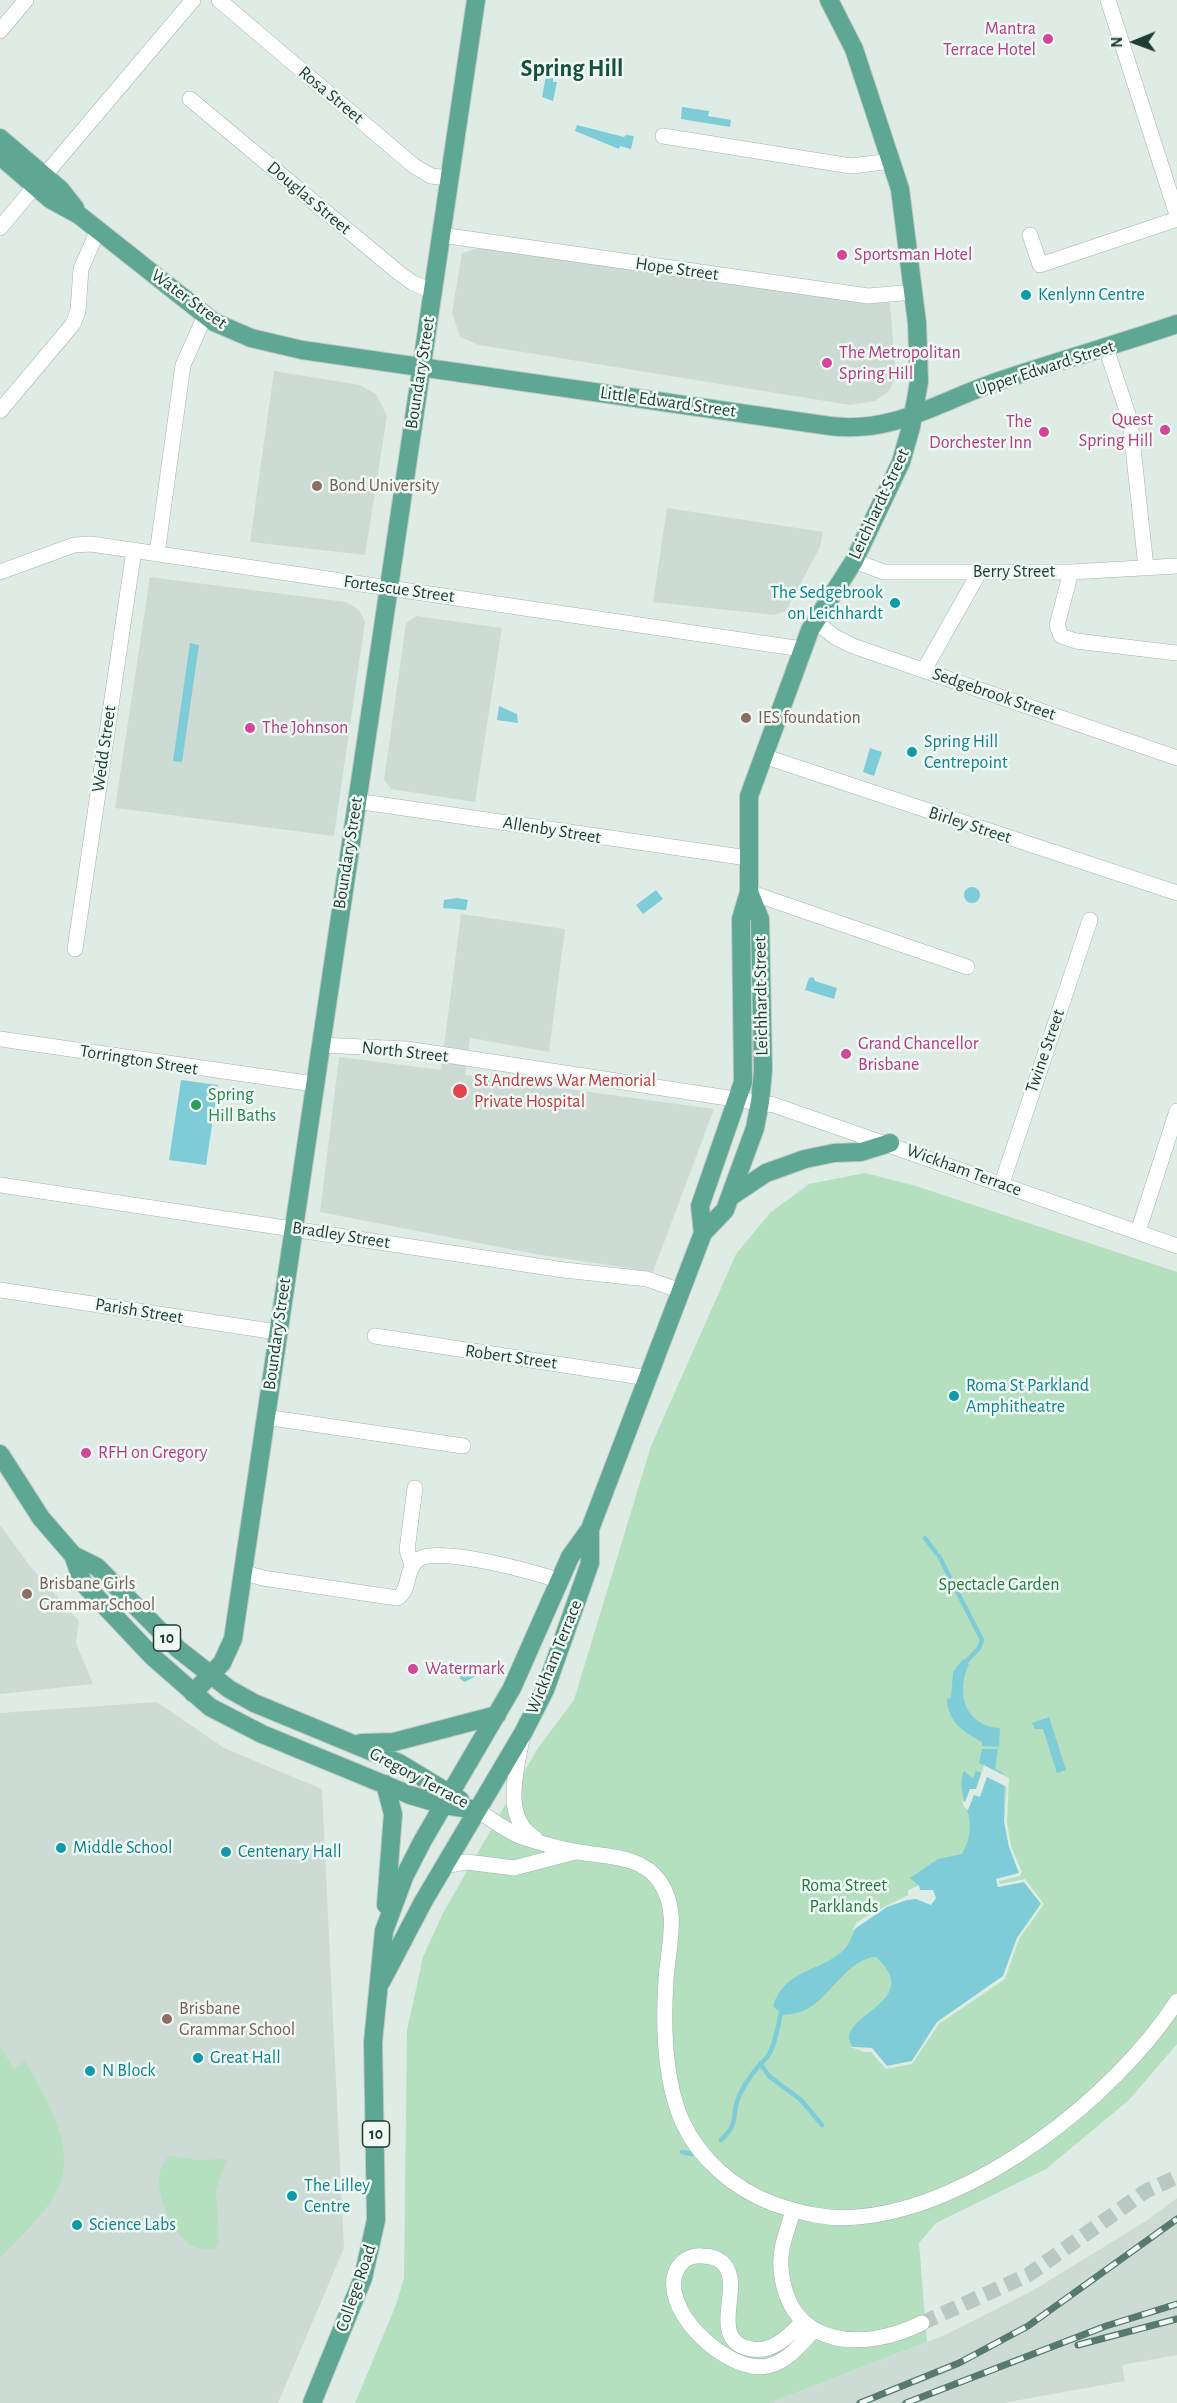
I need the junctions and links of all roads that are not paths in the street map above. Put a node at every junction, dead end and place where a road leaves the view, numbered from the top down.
1 (26, 0) edge
2 (193, 0) edge
3 (219, 0) edge
4 (476, 0) edge
5 (829, 0) edge
6 (1108, 0) edge
7 (0, 31) edge
8 (190, 99) dead end
9 (663, 136) dead end
10 (0, 138) edge
11 (0, 156) edge
12 (892, 161) junction
13 (449, 178) junction
14 (40, 181) junction
15 (1177, 214) edge
16 (1177, 219) edge
17 (0, 228) edge
18 (98, 230) junction
19 (441, 235) junction
20 (1030, 235) dead end
21 (432, 291) junction
22 (914, 292) junction
23 (205, 316) junction
24 (1177, 324) edge
25 (1106, 348) junction
26 (421, 367) junction
27 (0, 411) edge
28 (913, 415) junction
29 (134, 550) junction
30 (157, 554) junction
31 (854, 561) junction
32 (1177, 566) edge
33 (1146, 567) junction
34 (980, 571) junction
35 (0, 572) edge
36 (1071, 572) junction
37 (388, 587) junction
38 (815, 621) junction
39 (802, 649) junction
40 (1177, 653) edge
41 (924, 670) junction
42 (763, 756) junction
43 (1177, 758) edge
44 (356, 801) junction
45 (748, 858) junction
46 (749, 892) junction
47 (1177, 893) edge
48 (1090, 920) dead end
49 (75, 949) dead end
50 (967, 967) dead end
51 (0, 1039) edge
52 (320, 1045) junction
53 (314, 1084) junction
54 (739, 1098) junction
55 (760, 1102) junction
56 (1177, 1111) edge
57 (890, 1143) junction
58 (1002, 1183) junction
59 (0, 1185) edge
60 (730, 1197) junction
61 (293, 1227) junction
62 (1138, 1232) junction
63 (703, 1233) junction
64 (1174, 1242) edge
65 (0, 1290) edge
66 (681, 1291) junction
67 (277, 1332) junction
68 (375, 1336) dead end
69 (648, 1378) junction
70 (265, 1417) junction
71 (463, 1446) dead end
72 (0, 1454) edge
73 (415, 1488) dead end
74 (590, 1529) junction
75 (72, 1555) junction
76 (412, 1565) junction
77 (242, 1572) junction
78 (560, 1581) junction
79 (211, 1676) junction
80 (193, 1693) junction
81 (497, 1715) junction
82 (523, 1733) junction
83 (351, 1743) junction
84 (385, 1784) junction
85 (447, 1799) junction
86 (477, 1810) junction
87 (543, 1842) junction
88 (578, 1852) junction
89 (443, 1866) junction
90 (384, 1931) junction
91 (378, 1989) junction
92 (1177, 2001) edge
93 (793, 2210) junction
94 (922, 2323) tunnel mouth
95 (808, 2326) junction
96 (312, 2403) edge

1 - 7 street
2 - 14 street
3 - 13 street, Rosa Street
4 - 13 main road, Boundary Street
5 - 12 main road, Leichhardt Street
6 - 15 street
8 - 21 street, Douglas Street
9 - 12 street
10 - 14 main road, Water Street
11 - 14 main road, Water Street
12 - 22 main road, Leichhardt Street
13 - 19 main road, Boundary Street
14 - 17 street
14 - 18 main road, Water Street
16 - 20 street
18 - 23 main road, Water Street
18 - 27 street
19 - 21 main road, Boundary Street
19 - 22 street, Hope Street
21 - 26 main road, Boundary Street
22 - 28 main road, Leichhardt Street
23 - 26 main road, Water Street
23 - 30 street
24 - 25 main road, Upper Edward Street
25 - 28 main road, Upper Edward Street
25 - 33 street
26 - 28 main road, Little Edward Street
26 - 37 main road, Boundary Street
28 - 31 main road, Leichhardt Street
29 - 30 street, Fortescue Street
29 - 35 street, Fortescue Street
29 - 49 street, Wedd Street
30 - 37 street, Fortescue Street
31 - 34 street, Berry Street
31 - 38 main road, Leichhardt Street
32 - 33 street, Berry Street
33 - 36 street, Berry Street
34 - 36 street, Berry Street
34 - 41 street
36 - 40 street
37 - 39 street, Fortescue Street
37 - 44 main road, Boundary Street
38 - 39 main road, Leichhardt Street
38 - 41 street, Sedgebrook Street
39 - 42 main road, Leichhardt Street
41 - 43 street, Sedgebrook Street
42 - 45 main road, Leichhardt Street
42 - 47 street, Birley Street
44 - 45 street, Allenby Street
44 - 52 main road, Boundary Street
45 - 46 main road, Leichhardt Street
46 - 50 street
46 - 54 main road, Leichhardt Street
46 - 55 main road, Leichhardt Street
48 - 58 street, Twine Street
51 - 53 street, Torrington Street
52 - 53 main road, Boundary Street
52 - 54 street, North Street
53 - 61 main road, Boundary Street
54 - 55 street, Wickham Terrace
54 - 63 main road, Wickham Terrace
55 - 57 street, Wickham Terrace
55 - 60 main road, Wickham Terrace
56 - 62 street
57 - 58 street, Wickham Terrace
57 - 60 main road
58 - 62 street, Wickham Terrace
59 - 61 street, Bradley Street
60 - 63 main road, Wickham Terrace
61 - 66 street, Bradley Street
61 - 67 main road, Boundary Street
62 - 64 street, Wickham Terrace
63 - 66 main road, Wickham Terrace
65 - 67 street, Parish Street
66 - 69 main road, Wickham Terrace
67 - 70 main road, Boundary Street
68 - 69 street, Robert Street
69 - 74 main road, Wickham Terrace
70 - 71 street
70 - 77 main road, Boundary Street
72 - 75 main road, Gregory Terrace / 10
73 - 76 street
74 - 78 main road, Wickham Terrace
74 - 82 main road, Wickham Terrace
75 - 79 main road, Gregory Terrace / 10
75 - 80 main road, Gregory Terrace / 10
76 - 77 street
76 - 78 street
77 - 79 main road, Boundary Street
78 - 81 main road, Wickham Terrace
79 - 80 main road, Boundary Street
79 - 83 main road, Gregory Terrace / 10
80 - 84 main road, Gregory Terrace / 10
81 - 83 main road
81 - 85 main road, Wickham Terrace
82 - 86 main road, Wickham Terrace
82 - 87 street
83 - 85 main road, Gregory Terrace / 10
84 - 85 main road, Gregory Terrace / 10
84 - 90 main road, 10
85 - 86 main road, Gregory Terrace / 10
85 - 90 main road, College Road
86 - 87 street
86 - 89 main road, College Road / 10
87 - 88 street
88 - 89 street
88 - 93 street
89 - 91 main road, College Road / 10
90 - 91 main road, College Road / 10
91 - 96 main road, College Road / 10
92 - 93 street
93 - 95 street
94 - 95 street
95 - 95 street

